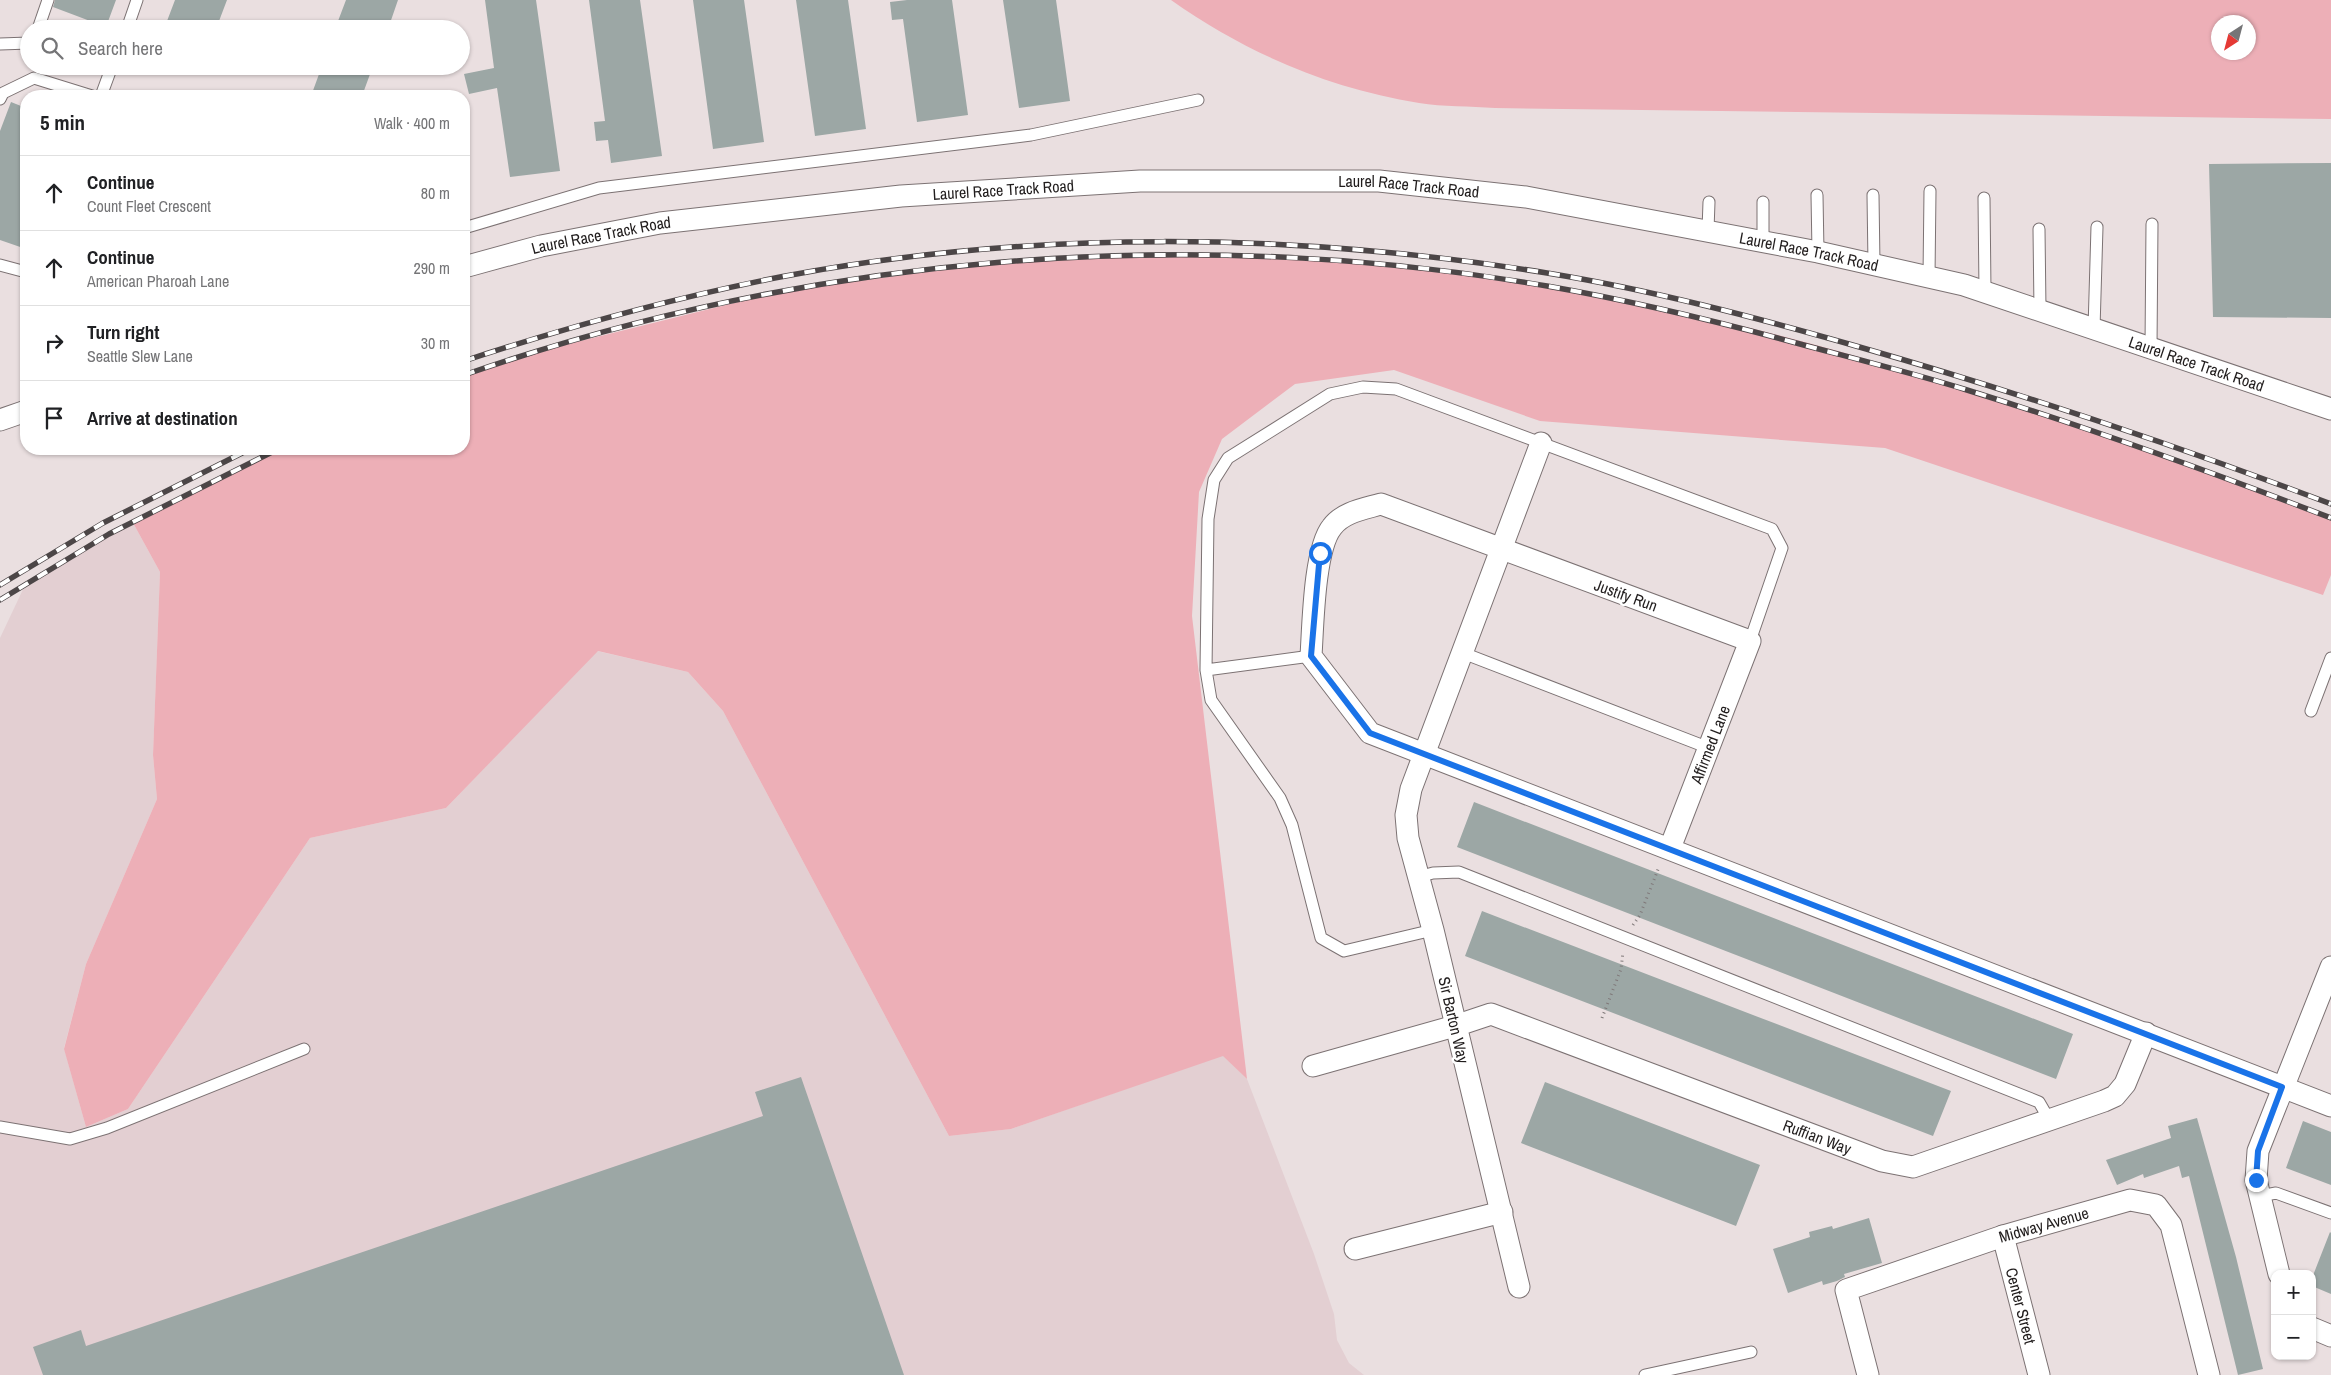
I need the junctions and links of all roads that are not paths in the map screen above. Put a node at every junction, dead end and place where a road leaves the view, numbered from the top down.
1 (48, 0) edge
2 (138, 0) edge
3 (41, 20) edge
4 (130, 20) edge
5 (20, 43) edge
6 (0, 44) edge
7 (29, 75) edge
8 (40, 75) edge
9 (109, 75) edge
10 (77, 90) edge
11 (103, 90) edge
12 (0, 99) edge
13 (1198, 100) dead end
14 (1930, 191) dead end
15 (1817, 195) dead end
16 (1873, 195) dead end
17 (1984, 198) dead end
18 (1709, 202) dead end
19 (1763, 202) dead end
20 (2152, 224) dead end
21 (470, 226) edge
22 (2097, 227) dead end
23 (2039, 229) dead end
24 (1708, 230) junction
25 (1763, 241) junction
26 (1818, 252) junction
27 (1874, 264) junction
28 (0, 265) edge
29 (470, 265) edge
30 (20, 270) edge
31 (1929, 277) junction
32 (1985, 292) junction
33 (2040, 310) junction
34 (2094, 329) junction
35 (2151, 348) junction
36 (2331, 409) edge
37 (20, 413) edge
38 (0, 420) edge
39 (1541, 443) junction
40 (1502, 549) junction
41 (1750, 641) junction
42 (1463, 653) junction
43 (1311, 656) junction
44 (2331, 658) edge
45 (1206, 670) junction
46 (2312, 711) dead end
47 (1708, 748) junction
48 (1425, 754) junction
49 (1666, 855) junction
50 (1418, 877) junction
51 (1433, 930) junction
52 (2330, 975) edge
53 (1455, 1026) junction
54 (2146, 1033) junction
55 (304, 1049) dead end
56 (1313, 1066) dead end
57 (2282, 1087) junction
58 (2331, 1106) edge
59 (2050, 1121) junction
60 (0, 1127) edge
61 (2260, 1196) junction
62 (1502, 1212) junction
63 (2331, 1214) edge
64 (2003, 1236) junction
65 (1355, 1249) dead end
66 (2278, 1270) edge
67 (1519, 1288) dead end
68 (2316, 1330) edge
69 (2331, 1336) edge
70 (1751, 1352) dead end
71 (1645, 1375) edge
72 (1868, 1375) edge
73 (2039, 1375) edge
74 (2209, 1375) edge

1 - 3 lane
2 - 4 lane
5 - 6 lane
7 - 12 lane
8 - 10 lane
9 - 11 lane
13 - 21 lane
14 - 31 lane
15 - 26 lane
16 - 27 lane
17 - 32 lane
18 - 24 lane
19 - 25 lane
20 - 35 lane
22 - 34 lane
23 - 33 lane
24 - 25 street, Laurel Race Track Road
24 - 29 street, Laurel Race Track Road
25 - 26 street, Laurel Race Track Road
26 - 27 street, Laurel Race Track Road
27 - 31 street, Laurel Race Track Road
28 - 30 lane
31 - 32 street, Laurel Race Track Road
32 - 33 street, Laurel Race Track Road
33 - 34 street, Laurel Race Track Road
34 - 35 street, Laurel Race Track Road
35 - 36 street, Laurel Race Track Road
37 - 38 street
39 - 40 street, Sir Barton Way
39 - 41 lane
39 - 45 lane
40 - 41 street, Justify Run
40 - 42 street, Sir Barton Way
40 - 43 street, Justify Run
41 - 47 street, Affirmed Lane
42 - 47 lane
42 - 48 street, Sir Barton Way
43 - 45 lane
43 - 48 street
44 - 46 lane
45 - 51 lane
47 - 49 street, Affirmed Lane
48 - 49 street
48 - 50 street, Sir Barton Way
49 - 54 street
50 - 51 street, Sir Barton Way
50 - 59 lane
51 - 53 street, Sir Barton Way
52 - 57 street
53 - 56 street, Ruffian Way
53 - 59 street, Ruffian Way
53 - 62 street, Sir Barton Way
54 - 57 street
54 - 59 street, Ruffian Way
55 - 60 lane
57 - 58 street
57 - 61 street
61 - 63 lane
61 - 66 street
62 - 65 street
62 - 67 street, Sir Barton Way
64 - 72 street, Midway Avenue
64 - 73 street, Center Street
64 - 74 street, Midway Avenue
68 - 69 street
70 - 71 lane

